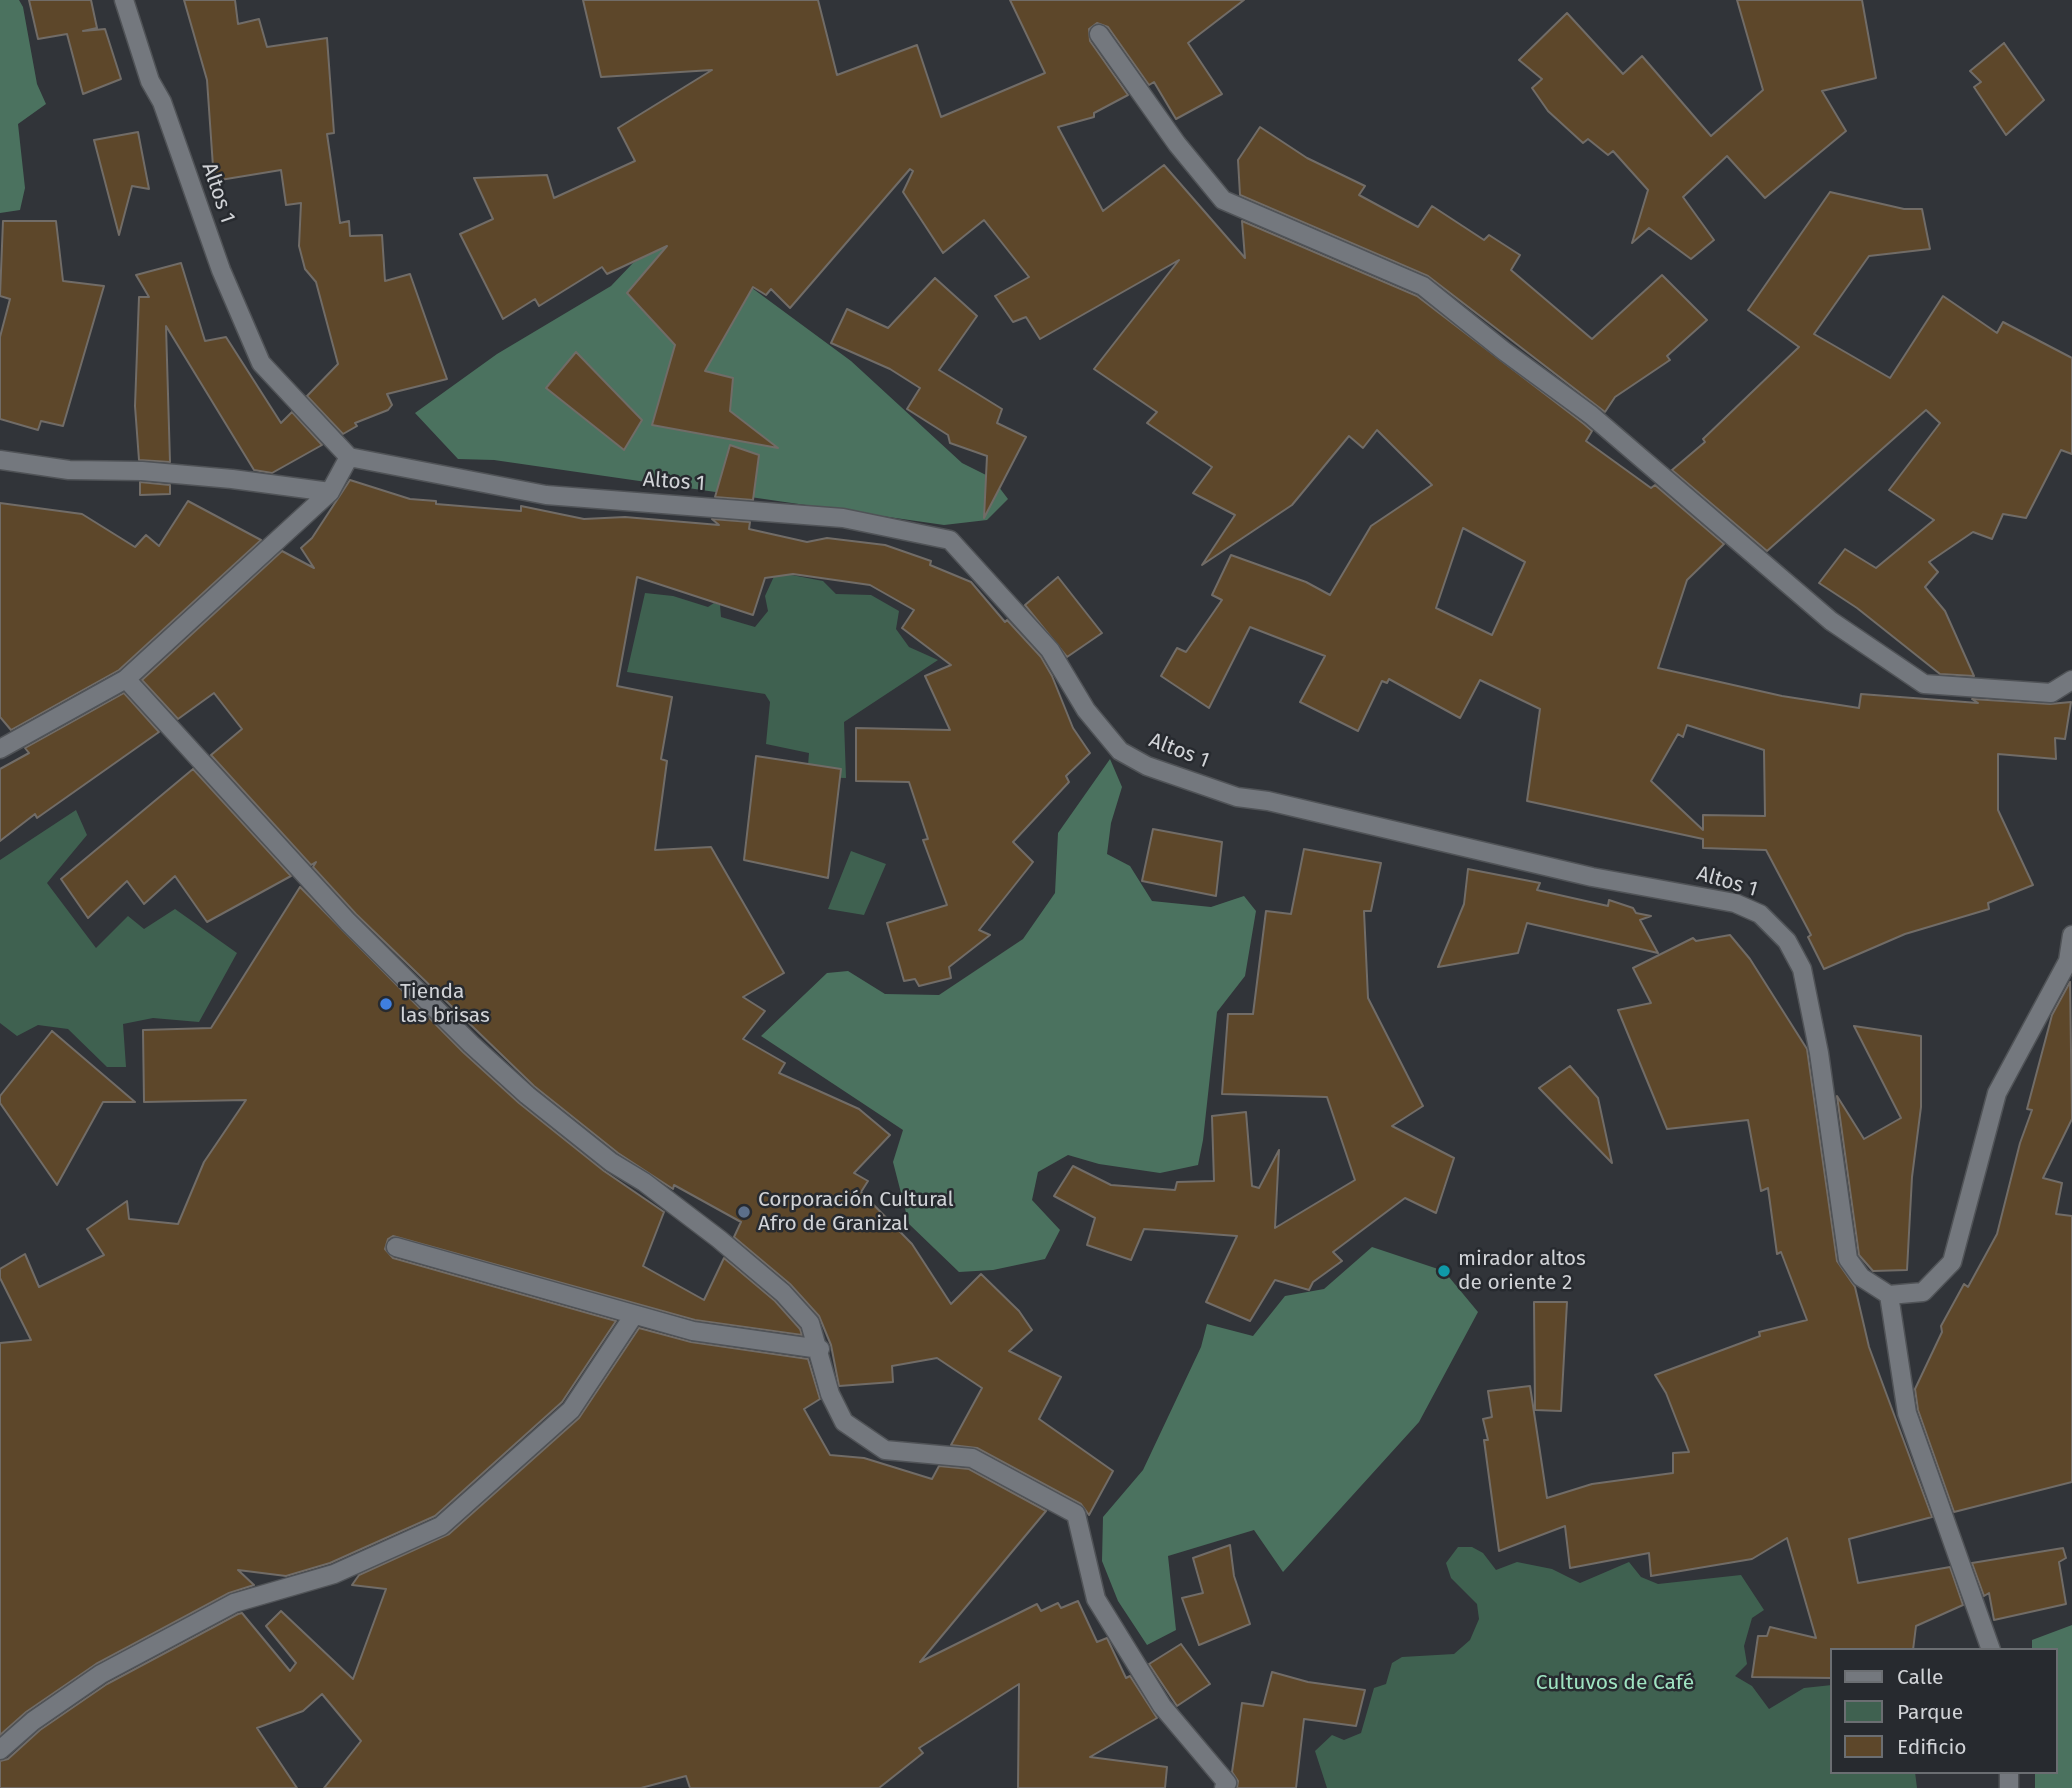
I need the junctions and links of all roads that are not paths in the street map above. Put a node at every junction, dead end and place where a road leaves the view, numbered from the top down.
1 (124, 0) edge
2 (1099, 34) dead end
3 (349, 457) junction
4 (0, 460) edge
5 (330, 492) junction
6 (126, 679) junction
7 (2072, 680) edge
8 (0, 749) edge
9 (2072, 935) edge
10 (396, 1247) dead end
11 (1889, 1295) junction
12 (634, 1315) junction
13 (820, 1349) junction
14 (1990, 1648) edge
15 (0, 1750) edge
16 (1224, 1788) edge

1 - 3 street, Altos 1
2 - 7 street
3 - 5 street
3 - 11 street, Altos 1
4 - 5 street
5 - 6 street
6 - 8 street
6 - 13 street
9 - 11 street
10 - 12 street
11 - 14 street
12 - 13 street
12 - 15 street
13 - 16 street

